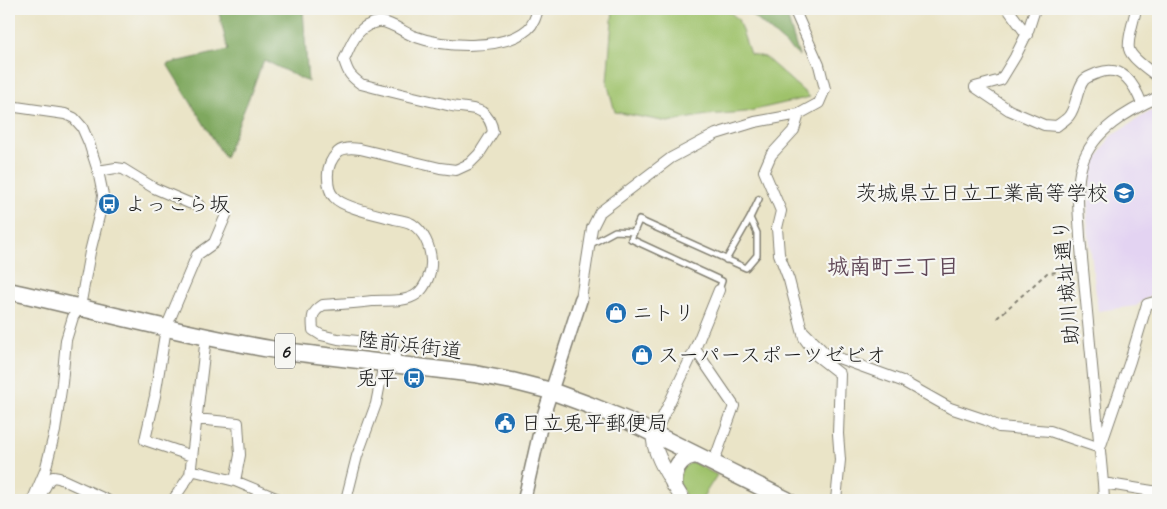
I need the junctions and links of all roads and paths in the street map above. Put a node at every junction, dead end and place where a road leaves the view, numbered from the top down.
1 (538, 9) edge
2 (542, 9) edge
3 (794, 9) edge
4 (1008, 9) edge
5 (1035, 9) edge
6 (1136, 9) edge
7 (528, 29) junction
8 (1027, 35) junction
9 (1158, 77) edge
10 (1158, 97) edge
11 (1142, 104) junction
12 (9, 106) edge
13 (799, 114) junction
14 (98, 171) junction
15 (759, 199) dead end
16 (200, 205) dead end
17 (226, 215) dead end
18 (750, 218) junction
19 (634, 232) junction
20 (590, 244) junction
21 (726, 260) junction
22 (1083, 270) junction
23 (719, 290) joint
24 (9, 291) edge
25 (580, 299) joint
26 (1158, 301) edge
27 (80, 307) junction
28 (997, 318) dead end
29 (166, 328) junction
30 (802, 330) junction
31 (206, 337) junction
32 (695, 349) junction
33 (390, 364) junction
34 (551, 391) junction
35 (196, 419) junction
36 (654, 435) junction
37 (1100, 448) junction
38 (696, 455) junction
39 (192, 456) junction
40 (714, 464) junction
41 (190, 470) junction
42 (235, 481) junction
43 (1103, 483) junction
44 (674, 484) junction
45 (1158, 492) edge
46 (34, 500) edge
47 (107, 500) edge
48 (173, 500) edge
49 (281, 500) edge
50 (346, 500) edge
51 (524, 500) edge
52 (683, 500) edge
53 (787, 500) edge
54 (836, 500) edge
55 (1104, 500) edge

1 - 7 street
2 - 7 street
3 - 13 street
4 - 8 street
5 - 8 street
6 - 9 street
7 - 33 street
8 - 11 street
10 - 11 street, 助川城址通り
11 - 22 street, 助川城址通り
12 - 14 street
13 - 20 street
13 - 30 street
14 - 16 street
14 - 27 street
15 - 18 lane
17 - 29 street
18 - 21 lane
18 - 21 lane
19 - 20 lane
19 - 21 lane
19 - 23 lane
20 - 25 street
22 - 28 path
22 - 37 street, 助川城址通り
23 - 32 street
24 - 27 highway, 陸前浜街道 / 6
25 - 34 street
26 - 37 street
27 - 29 highway, 陸前浜街道 / 6
27 - 46 street
29 - 31 highway, 陸前浜街道 / 6
29 - 39 street
30 - 37 street
30 - 54 street
31 - 33 highway, 陸前浜街道 / 6
31 - 35 street
32 - 36 street
32 - 40 street
33 - 34 highway, 陸前浜街道 / 6
33 - 50 street
34 - 36 highway, 陸前浜街道 / 6
34 - 51 street
35 - 39 street
35 - 42 street
36 - 38 highway, 陸前浜街道 / 6
36 - 44 main road
37 - 43 street, 助川城址通り
38 - 40 highway, 陸前浜街道 / 6
38 - 44 highway
39 - 41 street
40 - 53 highway, 陸前浜街道 / 6
41 - 42 street
41 - 48 street
42 - 49 street
43 - 45 street
43 - 55 street, 助川城址通り
44 - 52 main road
46 - 47 street

